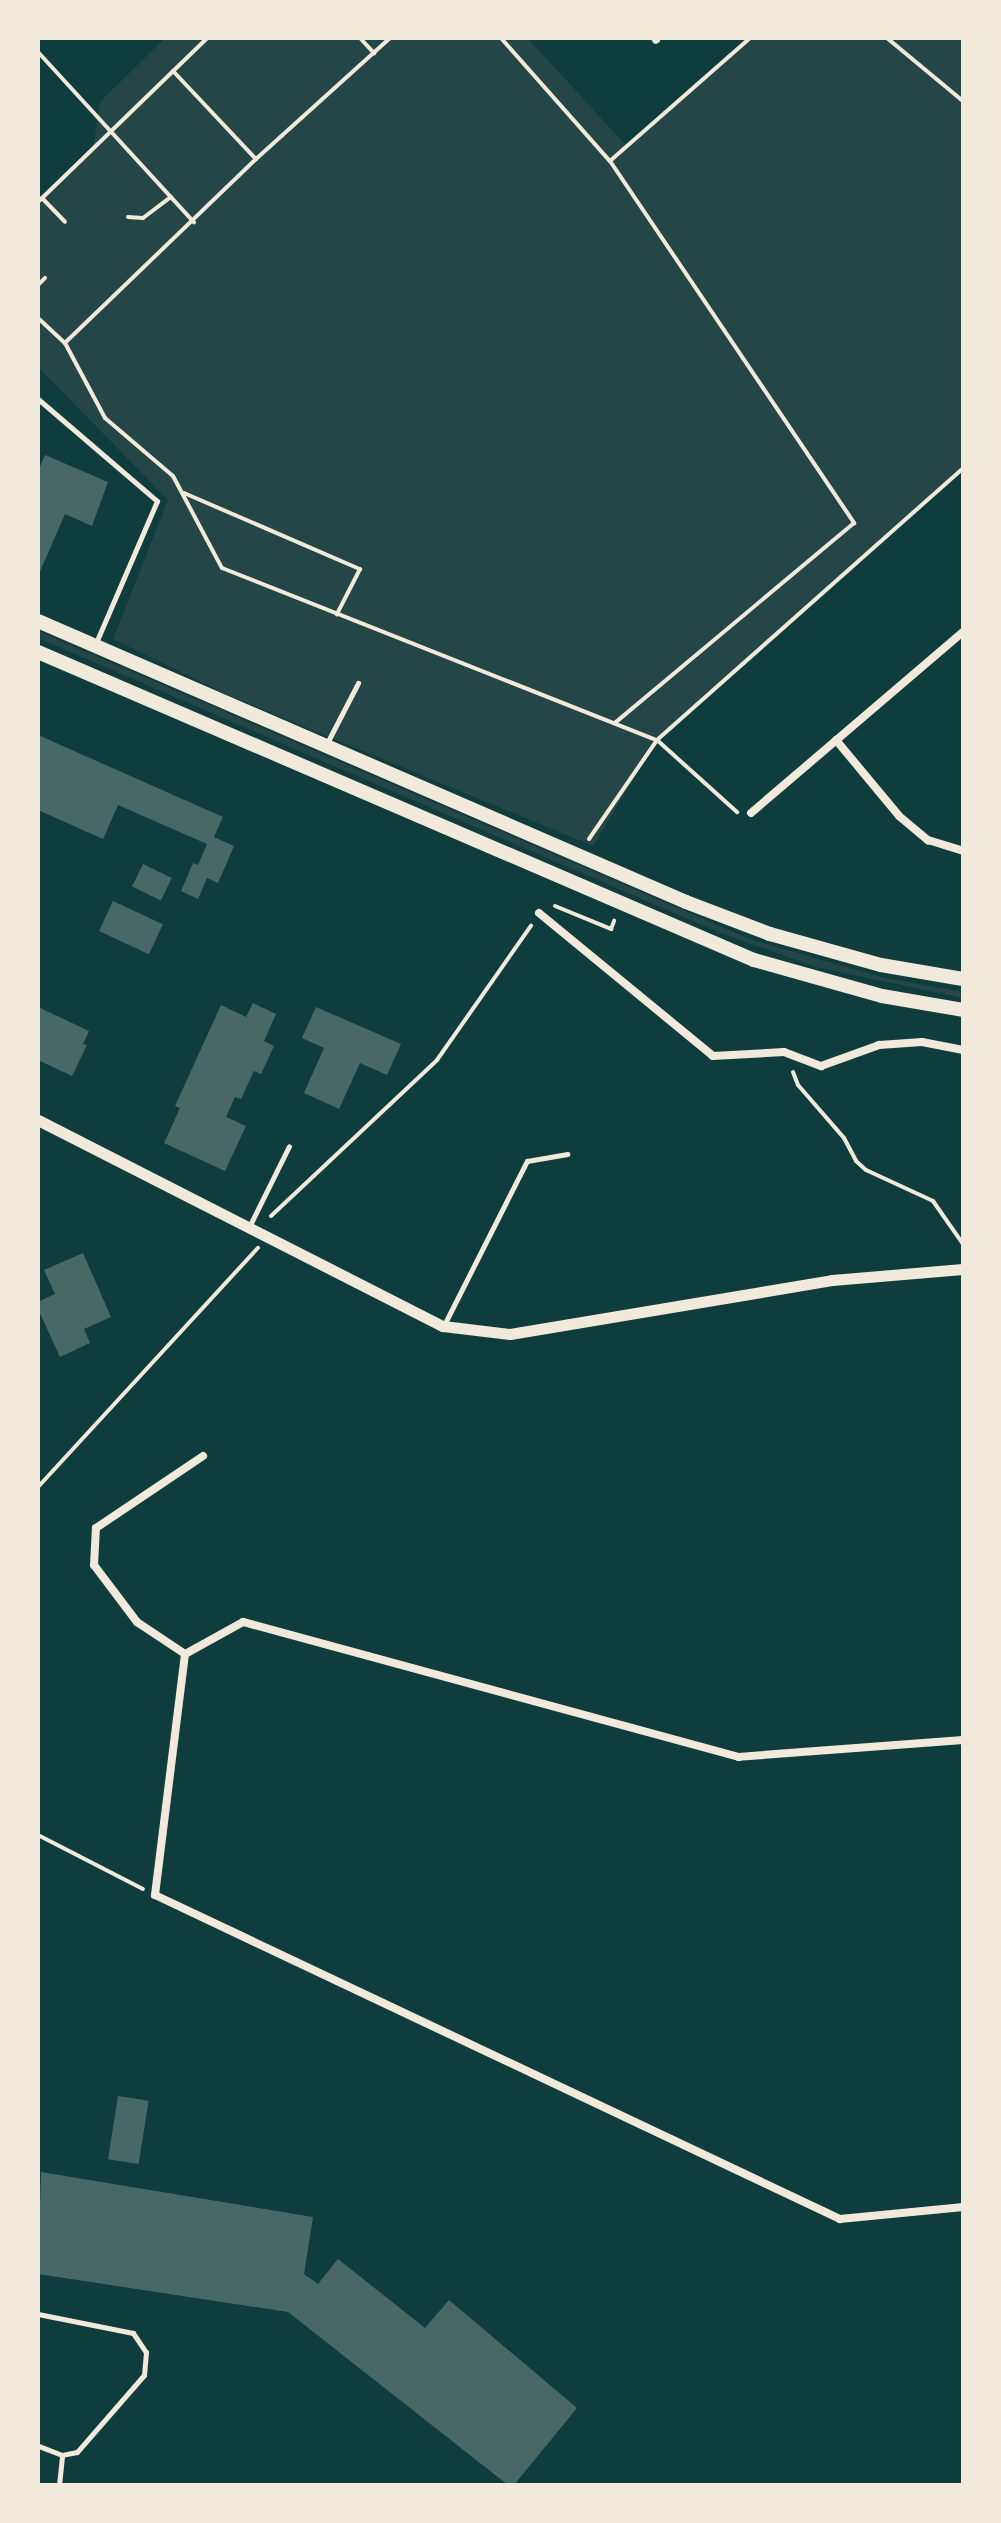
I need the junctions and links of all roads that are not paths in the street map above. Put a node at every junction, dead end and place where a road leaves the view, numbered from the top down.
1 (38, 399) edge
2 (38, 621) edge
3 (963, 632) edge
4 (94, 646) junction
5 (38, 652) edge
6 (358, 683) dead end
7 (836, 740) junction
8 (326, 746) junction
9 (751, 813) road end
10 (963, 851) edge
11 (539, 913) road end
12 (963, 979) edge
13 (963, 1010) edge
14 (963, 1050) edge
15 (38, 1120) edge
16 (289, 1146) dead end
17 (567, 1154) dead end
18 (248, 1228) junction
19 (963, 1269) edge
20 (443, 1326) junction
21 (203, 1456) dead end
22 (185, 1654) junction
23 (963, 1740) edge
24 (963, 2207) edge
25 (38, 2314) edge
26 (38, 2446) edge
27 (62, 2455) junction
28 (59, 2485) edge

1 - 4 lane
2 - 4 main road
3 - 7 street
4 - 8 main road
5 - 13 main road
6 - 8 lane
7 - 9 street
7 - 10 street
8 - 12 main road
11 - 14 street
15 - 18 street
16 - 18 lane
17 - 20 lane
18 - 20 street
19 - 20 street
21 - 22 street
22 - 23 street
22 - 24 street
25 - 27 lane
26 - 27 lane
27 - 28 lane

